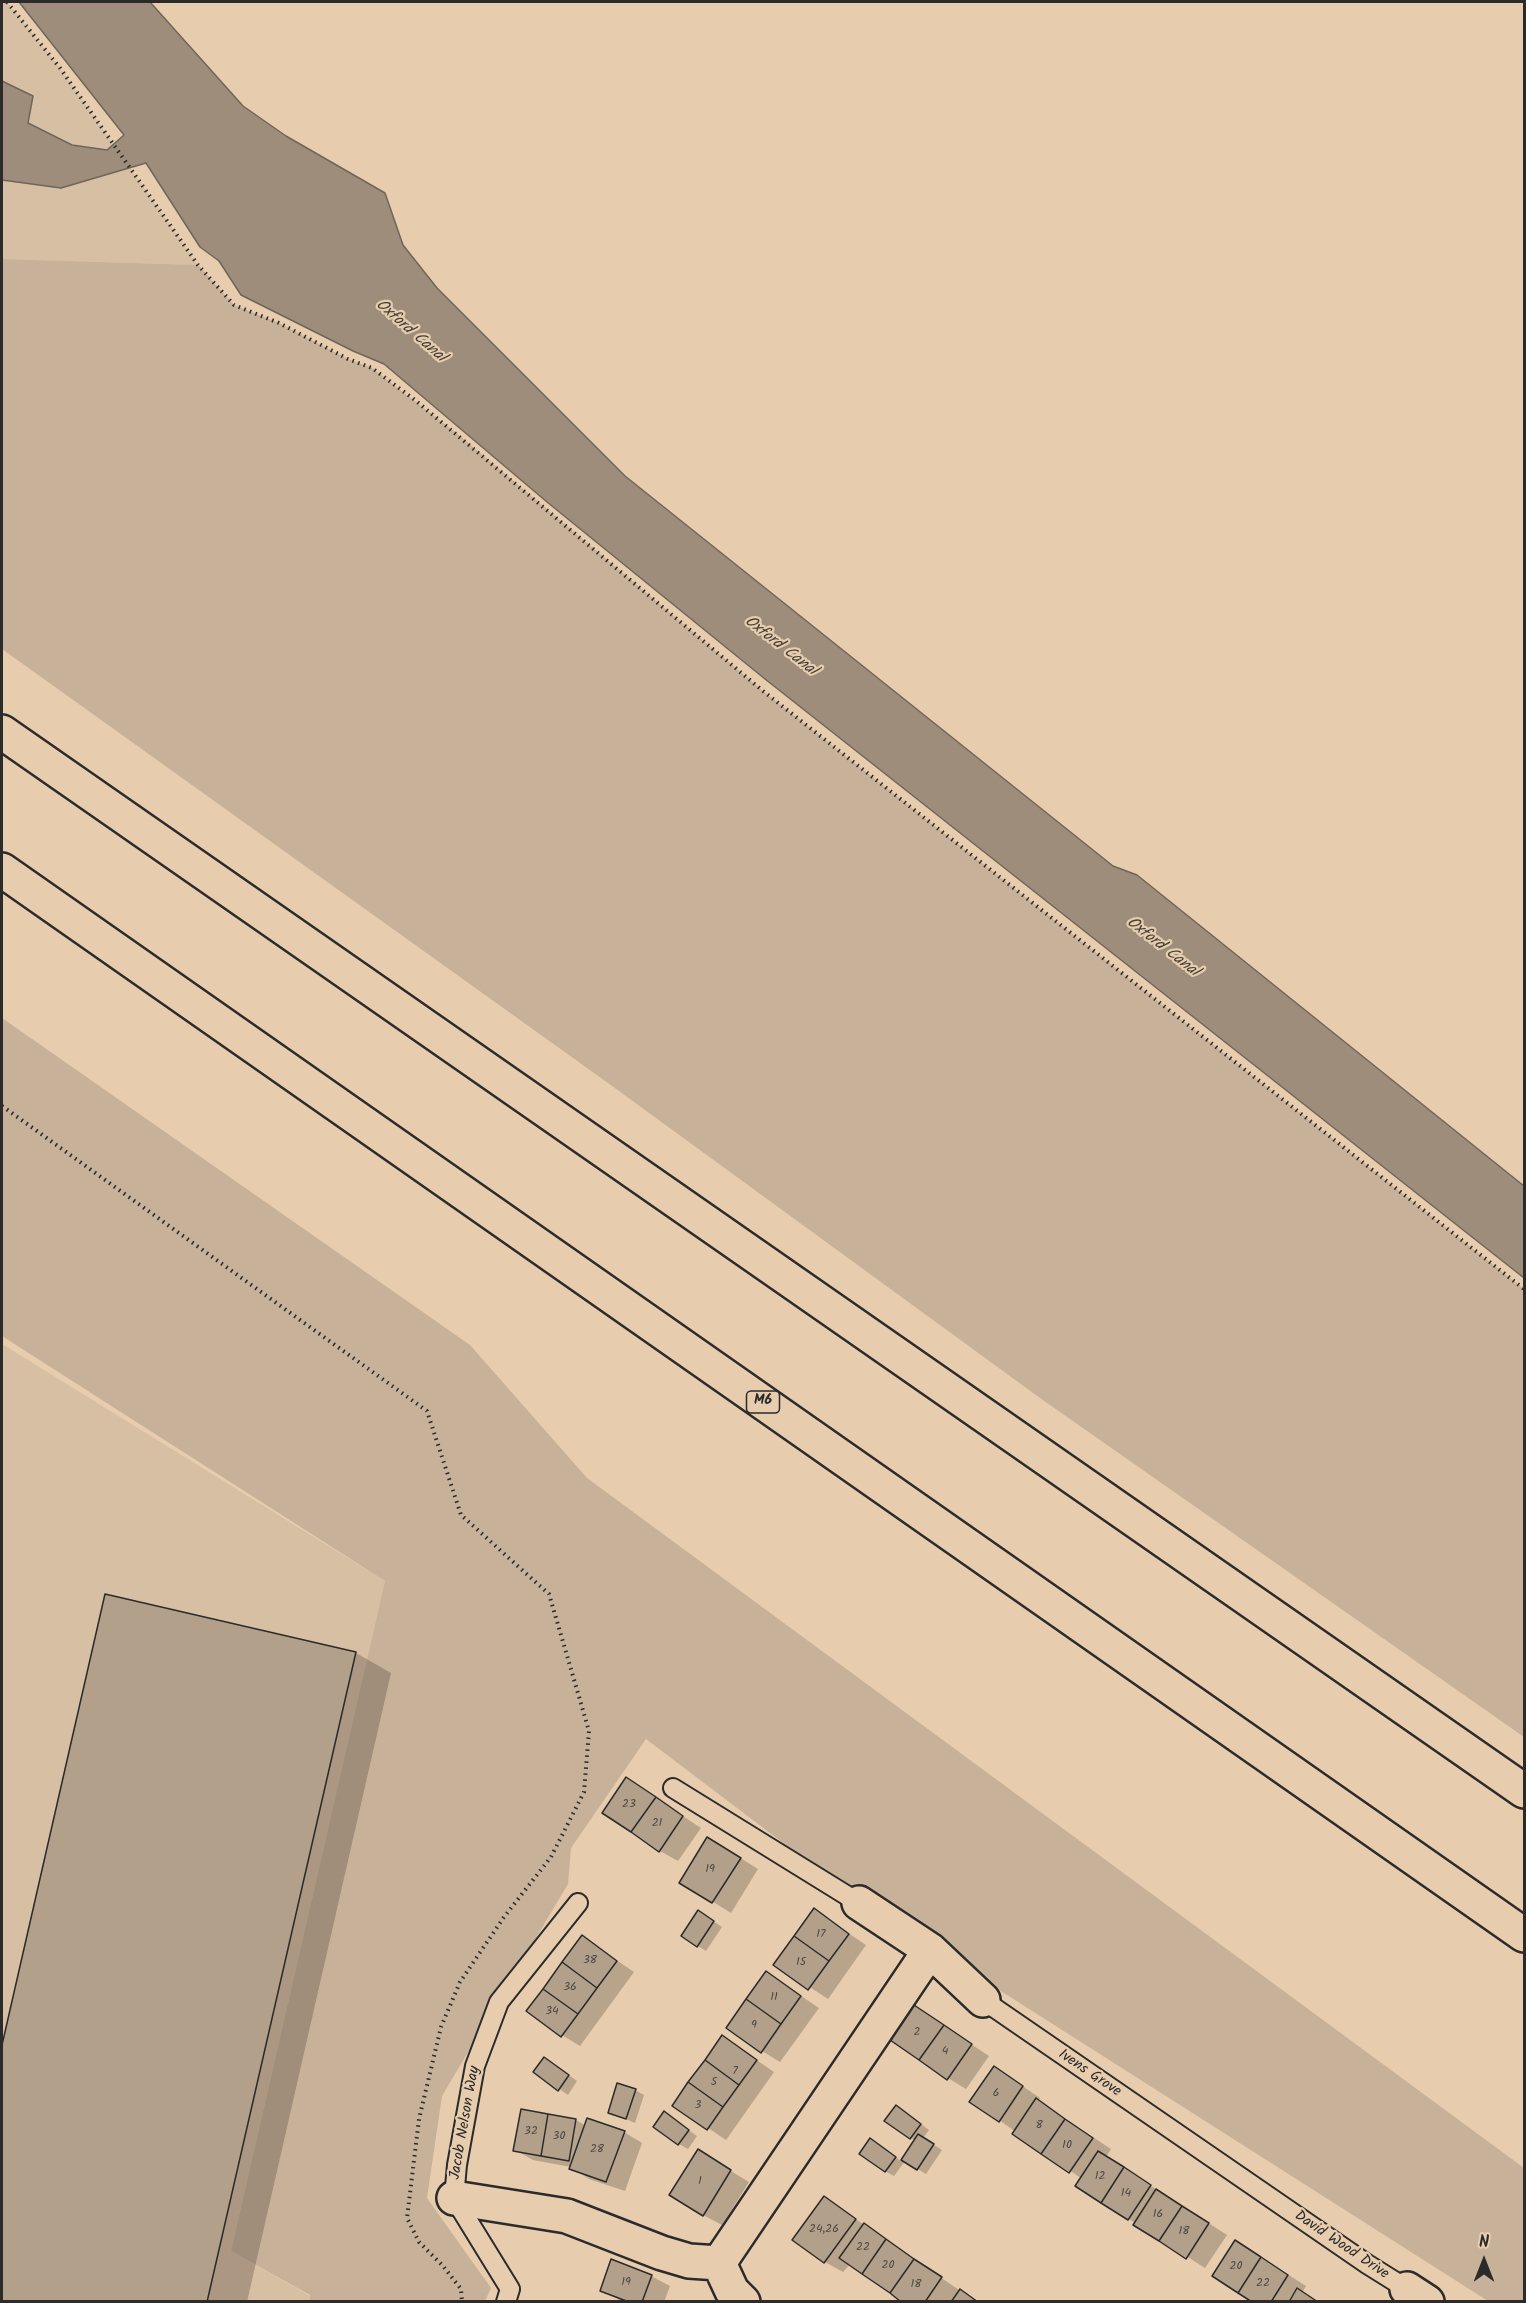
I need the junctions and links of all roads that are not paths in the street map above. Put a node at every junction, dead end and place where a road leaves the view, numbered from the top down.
1 (2, 732) edge
2 (2, 870) edge
3 (673, 1788) dead end
4 (1524, 1791) edge
5 (578, 1903) dead end
6 (859, 1903) joint
7 (1524, 1935) edge
8 (930, 1950) junction
9 (983, 2000) joint
10 (1256, 2188) joint
11 (454, 2198) junction
12 (719, 2263) junction
13 (1417, 2295) edge
14 (506, 2301) edge
15 (743, 2301) edge

1 - 4 main road
2 - 7 main road, M6
3 - 6 lane, Ivens Grove
5 - 11 lane, Jacob Nelson Way
6 - 8 main road, Ivens Grove
8 - 9 main road, Ivens Grove
8 - 12 main road
9 - 10 lane, Ivens Grove
10 - 13 lane, David Wood Drive
11 - 12 main road, Jacob Nelson Way
11 - 14 lane
12 - 15 main road

